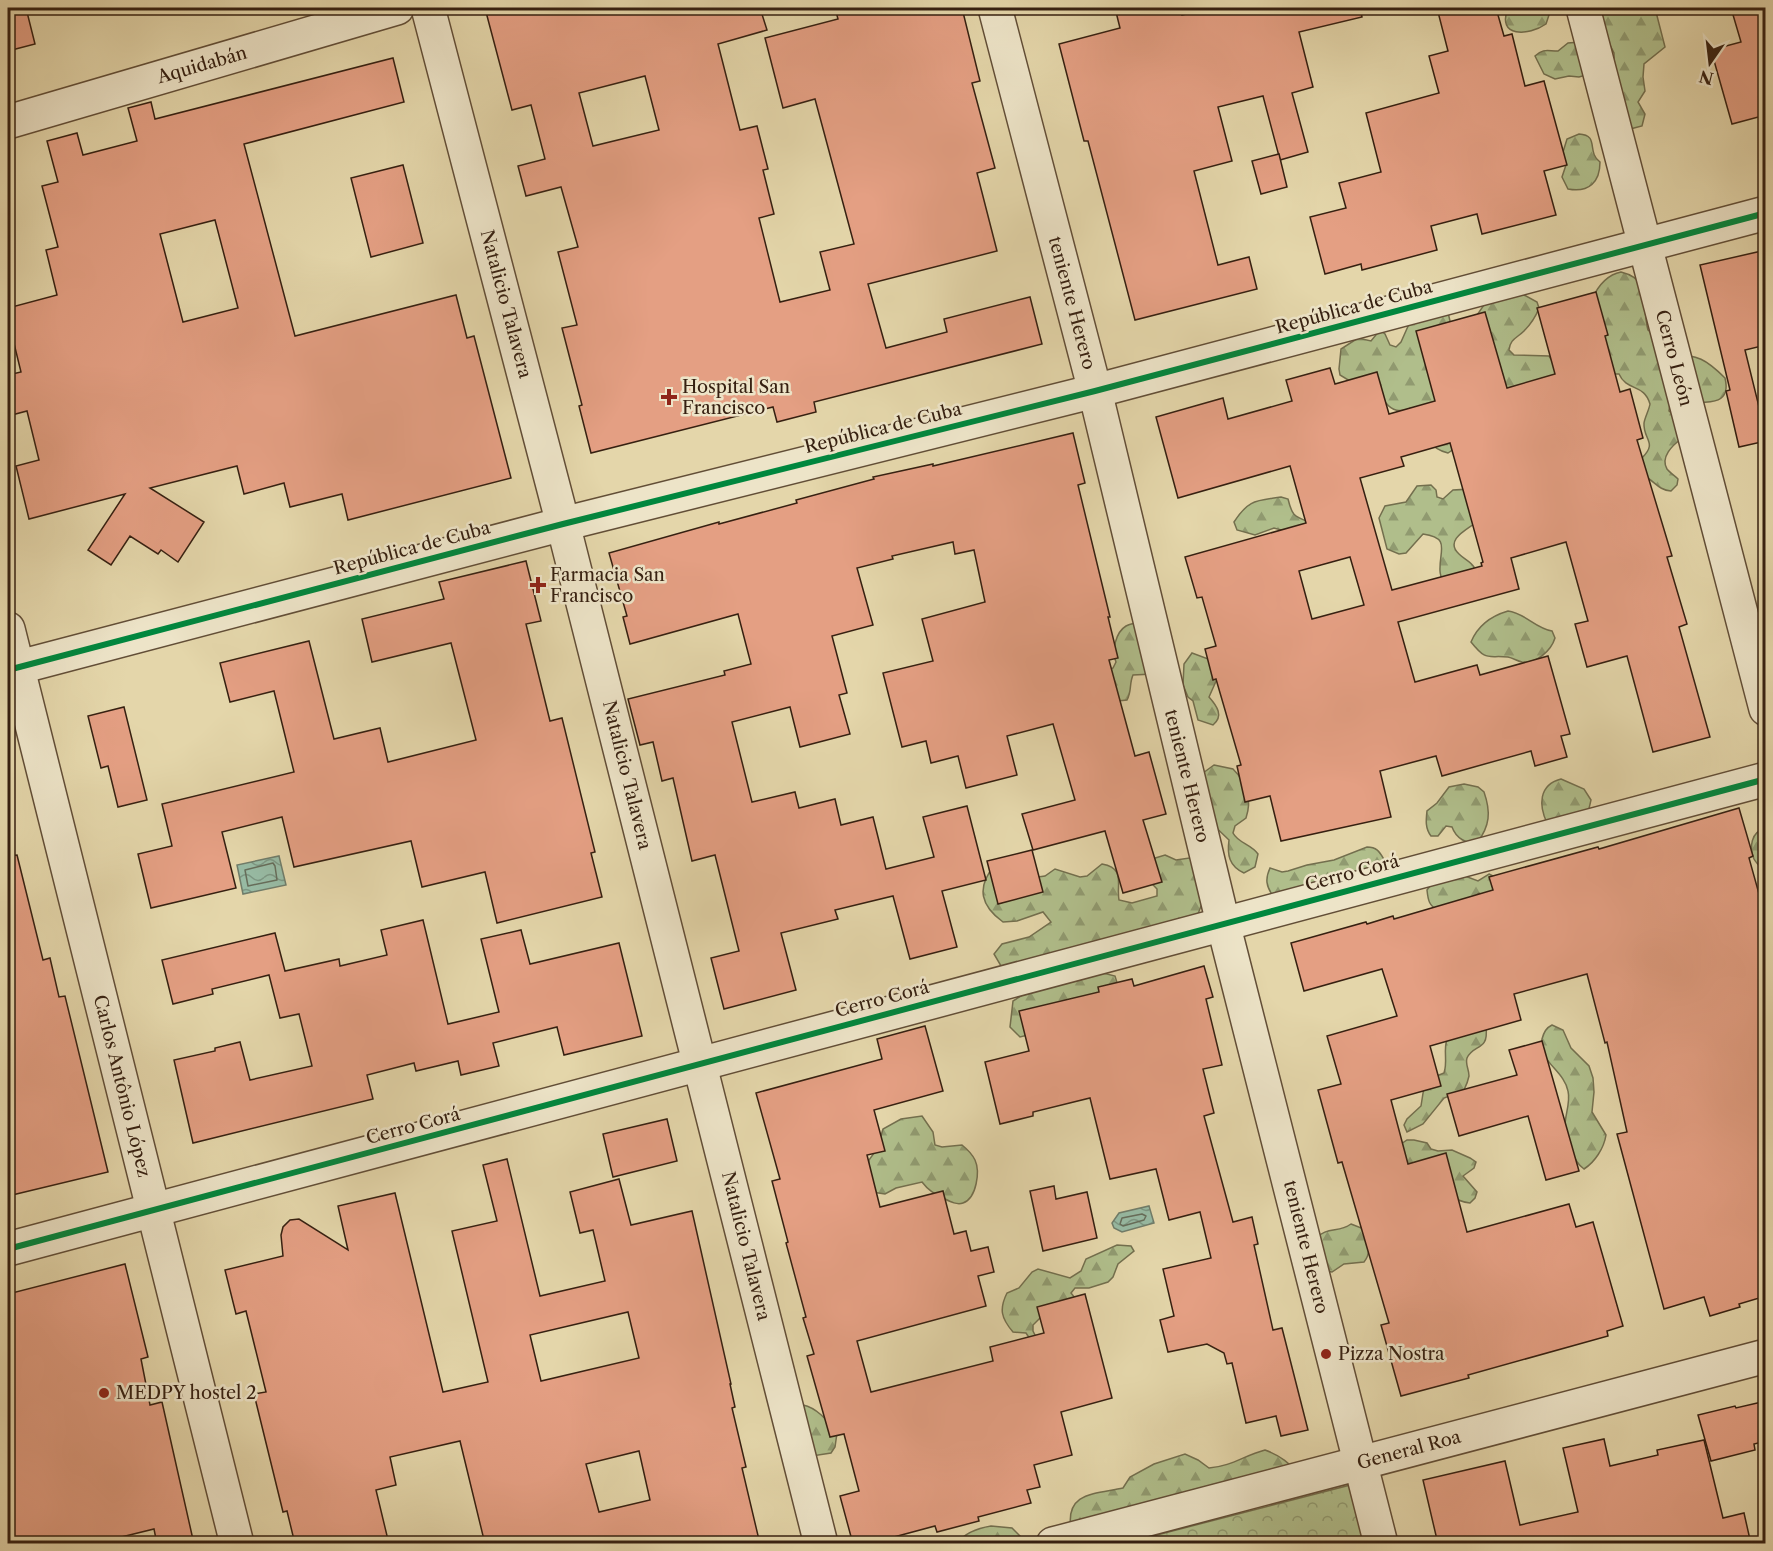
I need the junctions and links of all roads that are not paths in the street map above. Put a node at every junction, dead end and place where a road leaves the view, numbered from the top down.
1 (397, 8) edge
2 (428, 8) edge
3 (995, 8) edge
4 (1583, 8) edge
5 (8, 122) edge
6 (1766, 213) edge
7 (1644, 245) junction
8 (1095, 391) junction
9 (563, 524) junction
10 (8, 629) edge
11 (12, 668) edge
12 (1766, 709) edge
13 (1766, 779) edge
14 (1223, 923) junction
15 (700, 1064) junction
16 (154, 1211) junction
17 (8, 1249) edge
18 (1766, 1356) edge
19 (1361, 1462) junction
20 (237, 1544) edge
21 (821, 1544) edge
22 (1053, 1544) edge
23 (1380, 1544) edge

1 - 5 street, Aquidabán
2 - 9 street, Natalicio Talavera
3 - 8 street, teniente Herero
4 - 7 street, Cerro León
6 - 7 street, República de Cuba
7 - 8 street, República de Cuba
7 - 12 street, Cerro León
8 - 9 street, República de Cuba
8 - 14 street, teniente Herero
9 - 11 street, República de Cuba
9 - 15 street, Natalicio Talavera
10 - 11 street, Carlos Antônio López
11 - 16 street, Carlos Antônio López
13 - 14 street, Cerro Corá
14 - 15 street, Cerro Corá
14 - 19 street, teniente Herero
15 - 16 street, Cerro Corá
15 - 21 street, Natalicio Talavera
16 - 17 street, Cerro Corá
16 - 20 street, Carlos Antônio López
18 - 19 street, General Roa
19 - 22 street, General Roa
19 - 23 street, teniente Herero

